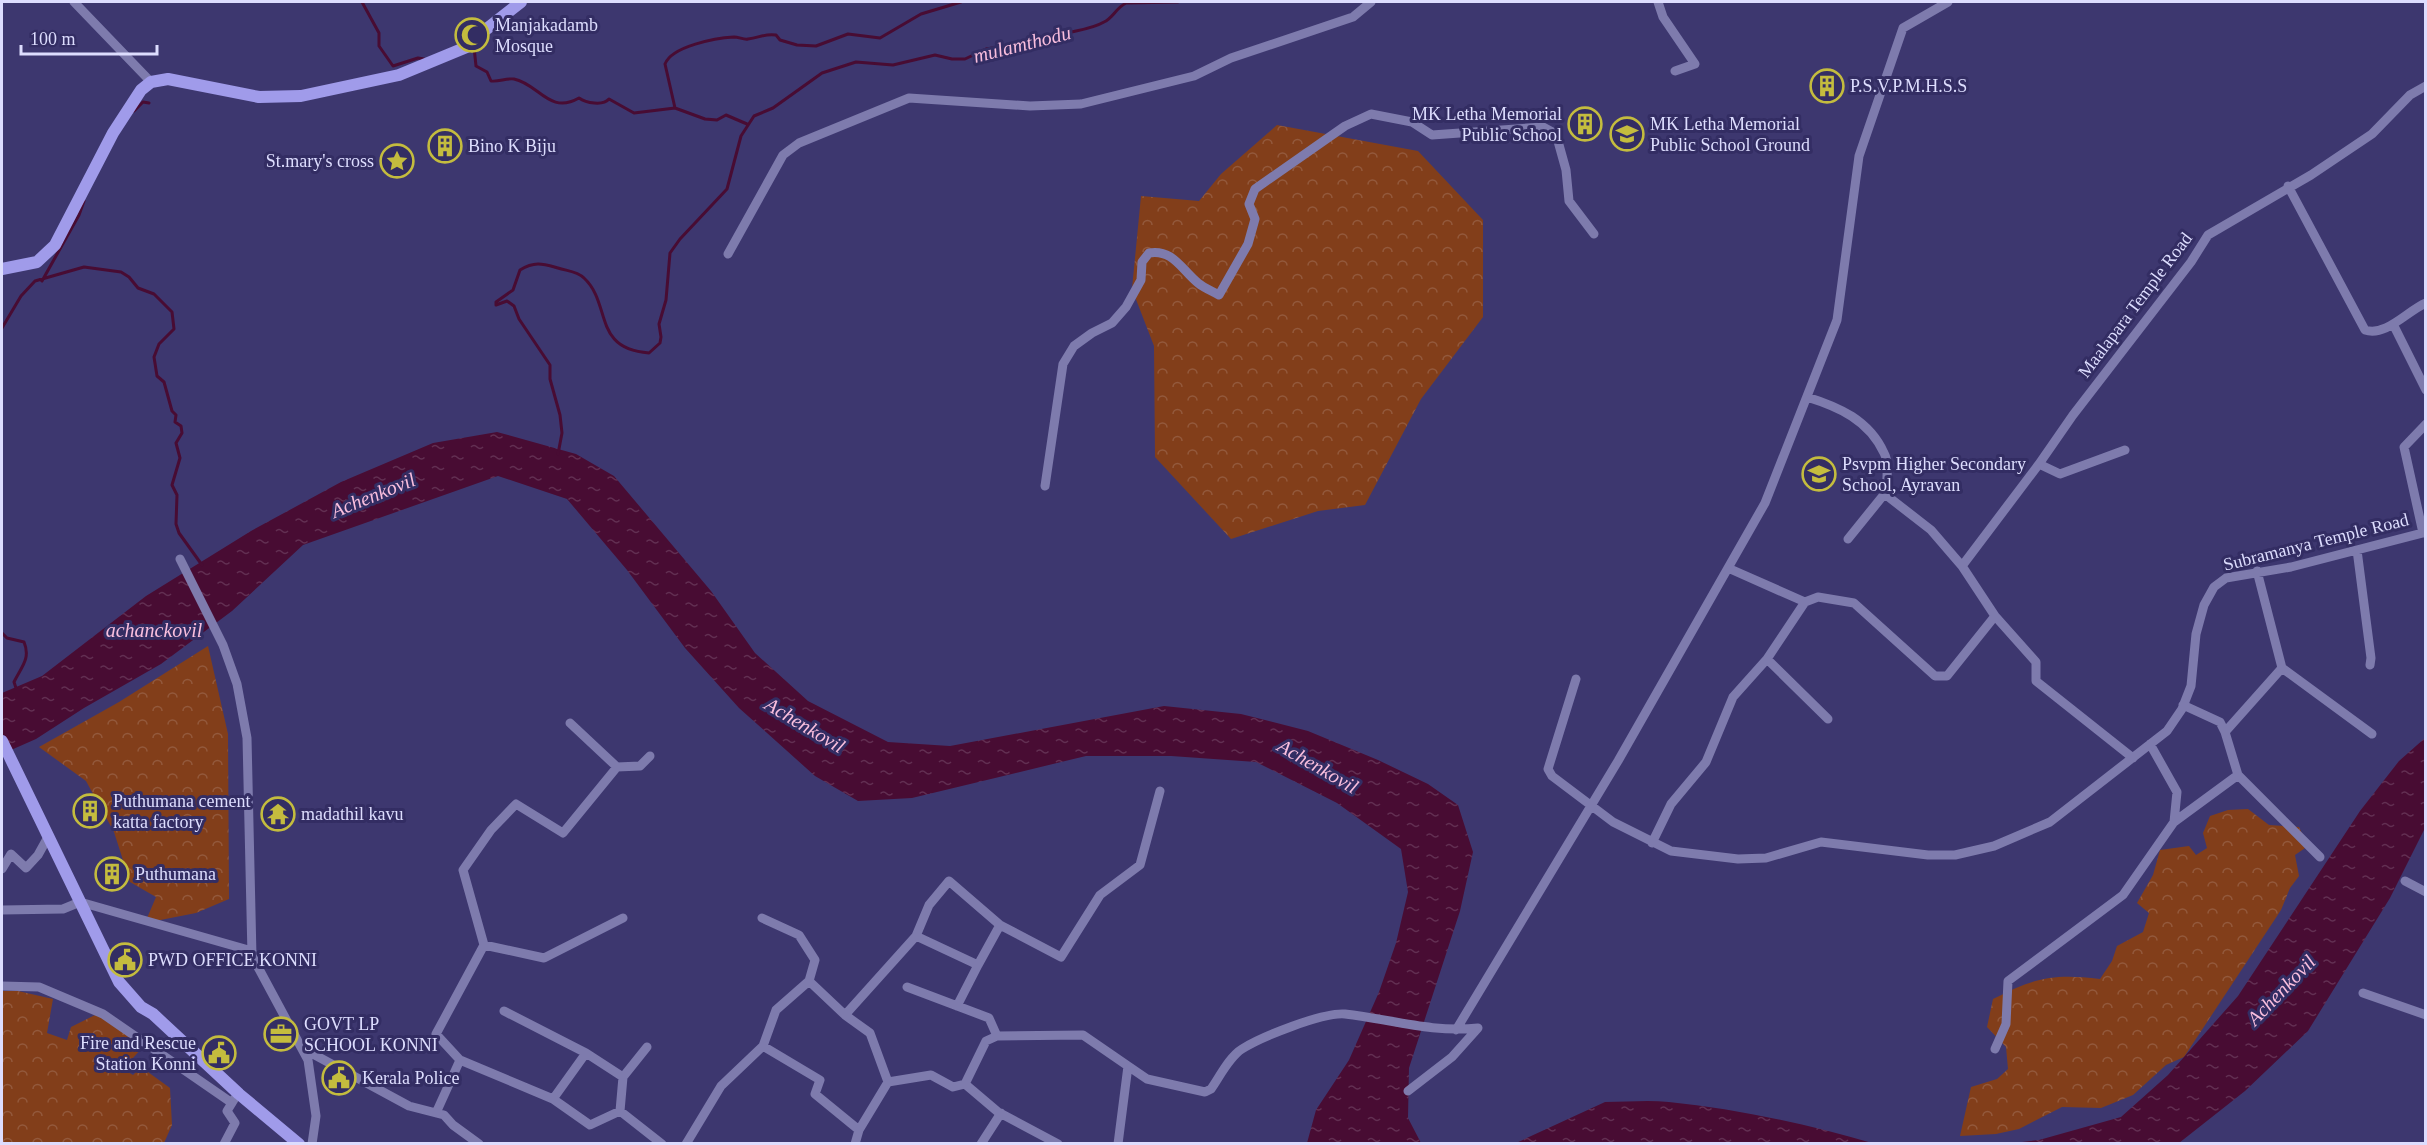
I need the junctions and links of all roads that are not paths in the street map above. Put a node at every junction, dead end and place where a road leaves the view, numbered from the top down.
1 (74, 2) edge
2 (521, 2) edge
3 (1371, 2) edge
4 (1658, 2) edge
5 (1941, 3) edge
6 (1675, 71) dead end
7 (151, 82) junction
8 (2426, 86) edge
9 (2288, 186) junction
10 (1594, 234) dead end
11 (728, 254) dead end
12 (2, 269) edge
13 (2426, 303) edge
14 (2393, 324) junction
15 (2426, 390) edge
16 (1807, 397) junction
17 (2426, 424) edge
18 (2125, 450) dead end
19 (2039, 464) junction
20 (1045, 486) dead end
21 (1886, 492) junction
22 (2424, 532) edge
23 (1848, 539) dead end
24 (2357, 550) junction
25 (180, 559) dead end
26 (1962, 566) junction
27 (1728, 568) junction
28 (2257, 571) junction
29 (1805, 602) junction
30 (1995, 616) junction
31 (1767, 659) junction
32 (2370, 665) dead end
33 (2282, 668) junction
34 (1576, 679) dead end
35 (2183, 705) junction
36 (1828, 718) dead end
37 (570, 723) dead end
38 (2225, 732) junction
39 (2372, 734) dead end
40 (2150, 744) junction
41 (4, 747) edge
42 (650, 756) dead end
43 (2133, 758) junction
44 (617, 767) junction
45 (2238, 775) junction
46 (1160, 791) dead end
47 (1592, 805) junction
48 (2174, 822) junction
49 (45, 832) junction
50 (1652, 843) junction
51 (2320, 857) dead end
52 (2, 869) edge
53 (2405, 881) dead end
54 (2426, 892) edge
55 (80, 902) junction
56 (2, 910) edge
57 (624, 918) dead end
58 (762, 918) dead end
59 (1000, 925) junction
60 (916, 936) junction
61 (484, 945) junction
62 (252, 951) junction
63 (978, 965) junction
64 (809, 981) junction
65 (2, 986) edge
66 (907, 987) dead end
67 (2362, 993) dead end
68 (957, 1006) junction
69 (504, 1011) dead end
70 (845, 1015) junction
71 (2426, 1015) edge
72 (1456, 1030) junction
73 (997, 1036) junction
74 (763, 1046) junction
75 (647, 1047) dead end
76 (1995, 1049) dead end
77 (313, 1053) dead end
78 (586, 1053) junction
79 (460, 1060) junction
80 (1128, 1066) junction
81 (623, 1077) junction
82 (888, 1082) junction
83 (965, 1084) junction
84 (1408, 1091) dead end
85 (235, 1099) junction
86 (553, 1099) junction
87 (620, 1111) junction
88 (436, 1113) junction
89 (1001, 1113) junction
90 (859, 1130) junction
91 (224, 1143) edge
92 (299, 1143) edge
93 (312, 1143) edge
94 (479, 1143) edge
95 (662, 1143) edge
96 (686, 1143) edge
97 (855, 1143) edge
98 (981, 1143) edge
99 (1058, 1143) edge
100 (1118, 1143) edge

1 - 7 street
2 - 7 main road
3 - 11 street
4 - 6 street
5 - 16 street
7 - 12 main road
8 - 9 street, Maalapara Temple Road
9 - 14 street
9 - 19 street, Maalapara Temple Road
10 - 20 street
13 - 14 street
14 - 15 street
16 - 21 street
16 - 27 street
17 - 22 street
18 - 19 street
19 - 26 street, Maalapara Temple Road
21 - 23 street
21 - 26 street
22 - 24 street, Subramanya Temple Road
24 - 28 street, Subramanya Temple Road
24 - 32 street
25 - 62 street
26 - 30 street
27 - 29 street
27 - 47 street
28 - 33 street
28 - 35 street, Subramanya Temple Road
29 - 30 street
29 - 31 street
30 - 43 street
31 - 36 street
31 - 50 street
33 - 38 street
33 - 39 street
34 - 47 street, Subramanya Temple Road
35 - 38 street
35 - 40 street, Subramanya Temple Road
37 - 44 street
38 - 45 street
40 - 43 street, Subramanya Temple Road
40 - 48 street
41 - 49 main road
42 - 44 street
43 - 50 street, Subramanya Temple Road
44 - 61 street
45 - 48 street
45 - 51 street
46 - 59 street
47 - 50 street, Subramanya Temple Road
47 - 72 street
48 - 76 street
49 - 52 street
49 - 55 main road
53 - 54 street
55 - 56 street
55 - 62 street
55 - 85 main road
57 - 61 street
58 - 64 street
59 - 60 street
59 - 63 street
60 - 63 street
60 - 70 street
61 - 79 street
62 - 93 street
63 - 68 street
64 - 70 street
64 - 74 street
65 - 85 street
66 - 68 street
67 - 71 street
68 - 73 street
69 - 78 street
70 - 82 street
72 - 80 street
72 - 84 street
73 - 80 street
73 - 83 street
74 - 90 street
74 - 96 street
75 - 81 street
77 - 88 street
78 - 81 street
78 - 86 street
79 - 86 street
79 - 88 street
80 - 100 street
81 - 87 street
82 - 83 street
82 - 90 street
83 - 89 street
85 - 91 street
85 - 92 main road
86 - 87 street
87 - 95 street
88 - 94 street
89 - 98 street
89 - 99 street
90 - 97 street

